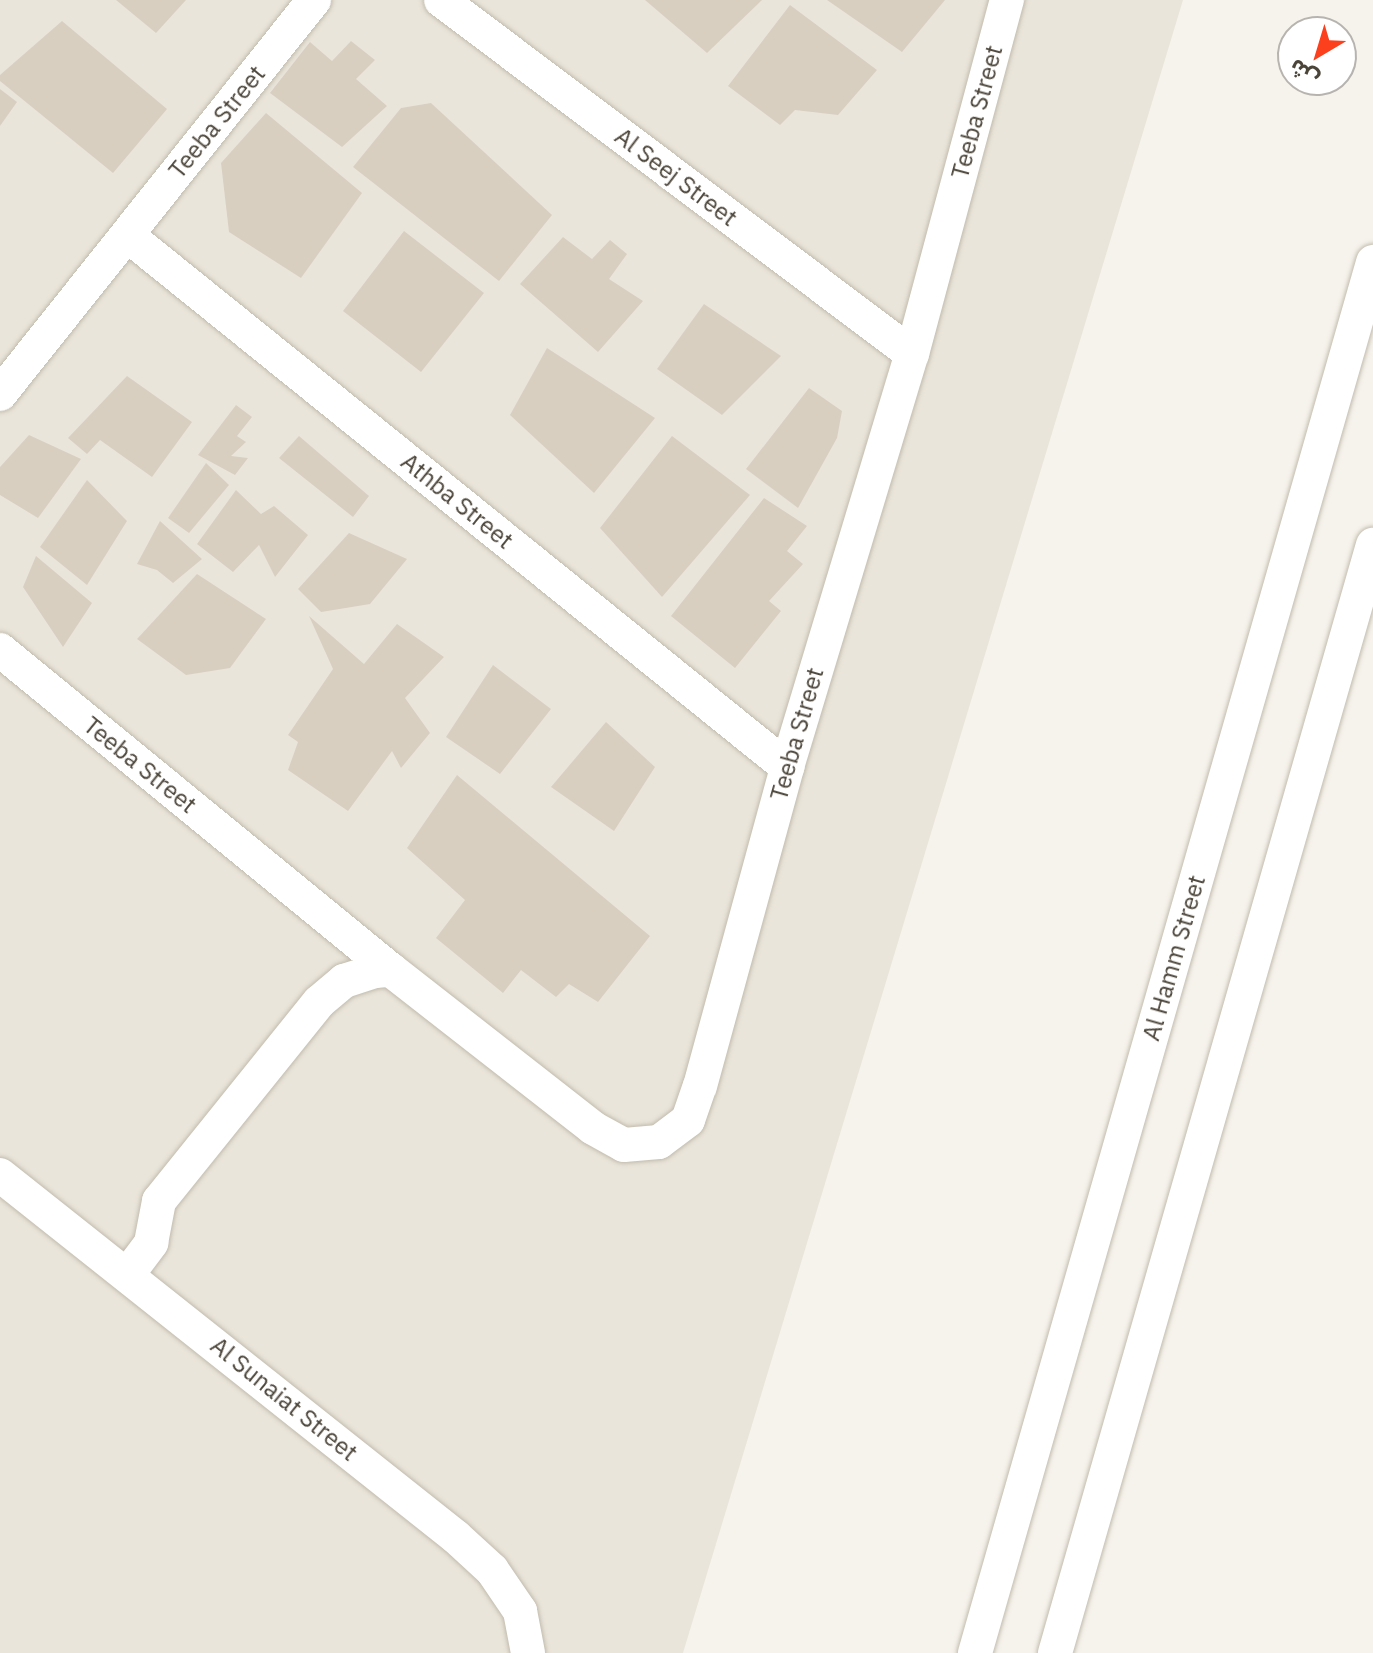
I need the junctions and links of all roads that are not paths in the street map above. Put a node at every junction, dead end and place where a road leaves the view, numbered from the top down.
1 (314, 0) edge
2 (441, 0) edge
3 (1007, 0) edge
4 (127, 235) junction
5 (1373, 262) edge
6 (912, 354) junction
7 (0, 394) edge
8 (1373, 545) edge
9 (0, 650) edge
10 (787, 767) junction
11 (391, 970) junction
12 (0, 1175) edge
13 (128, 1274) junction
14 (528, 1653) edge
15 (975, 1653) edge
16 (1055, 1653) edge

1 - 4 street, Teeba Street
2 - 6 street, Al Seej Street
3 - 6 street, Teeba Street
4 - 7 street, Teeba Street
4 - 10 street, Athba Street
5 - 15 street, Al Hamm Street
6 - 10 street, Teeba Street
8 - 16 street
9 - 11 street, Teeba Street
10 - 11 street, Teeba Street
11 - 13 street
12 - 13 street, Al Sunaiat Street
13 - 14 street, Al Sunaiat Street

